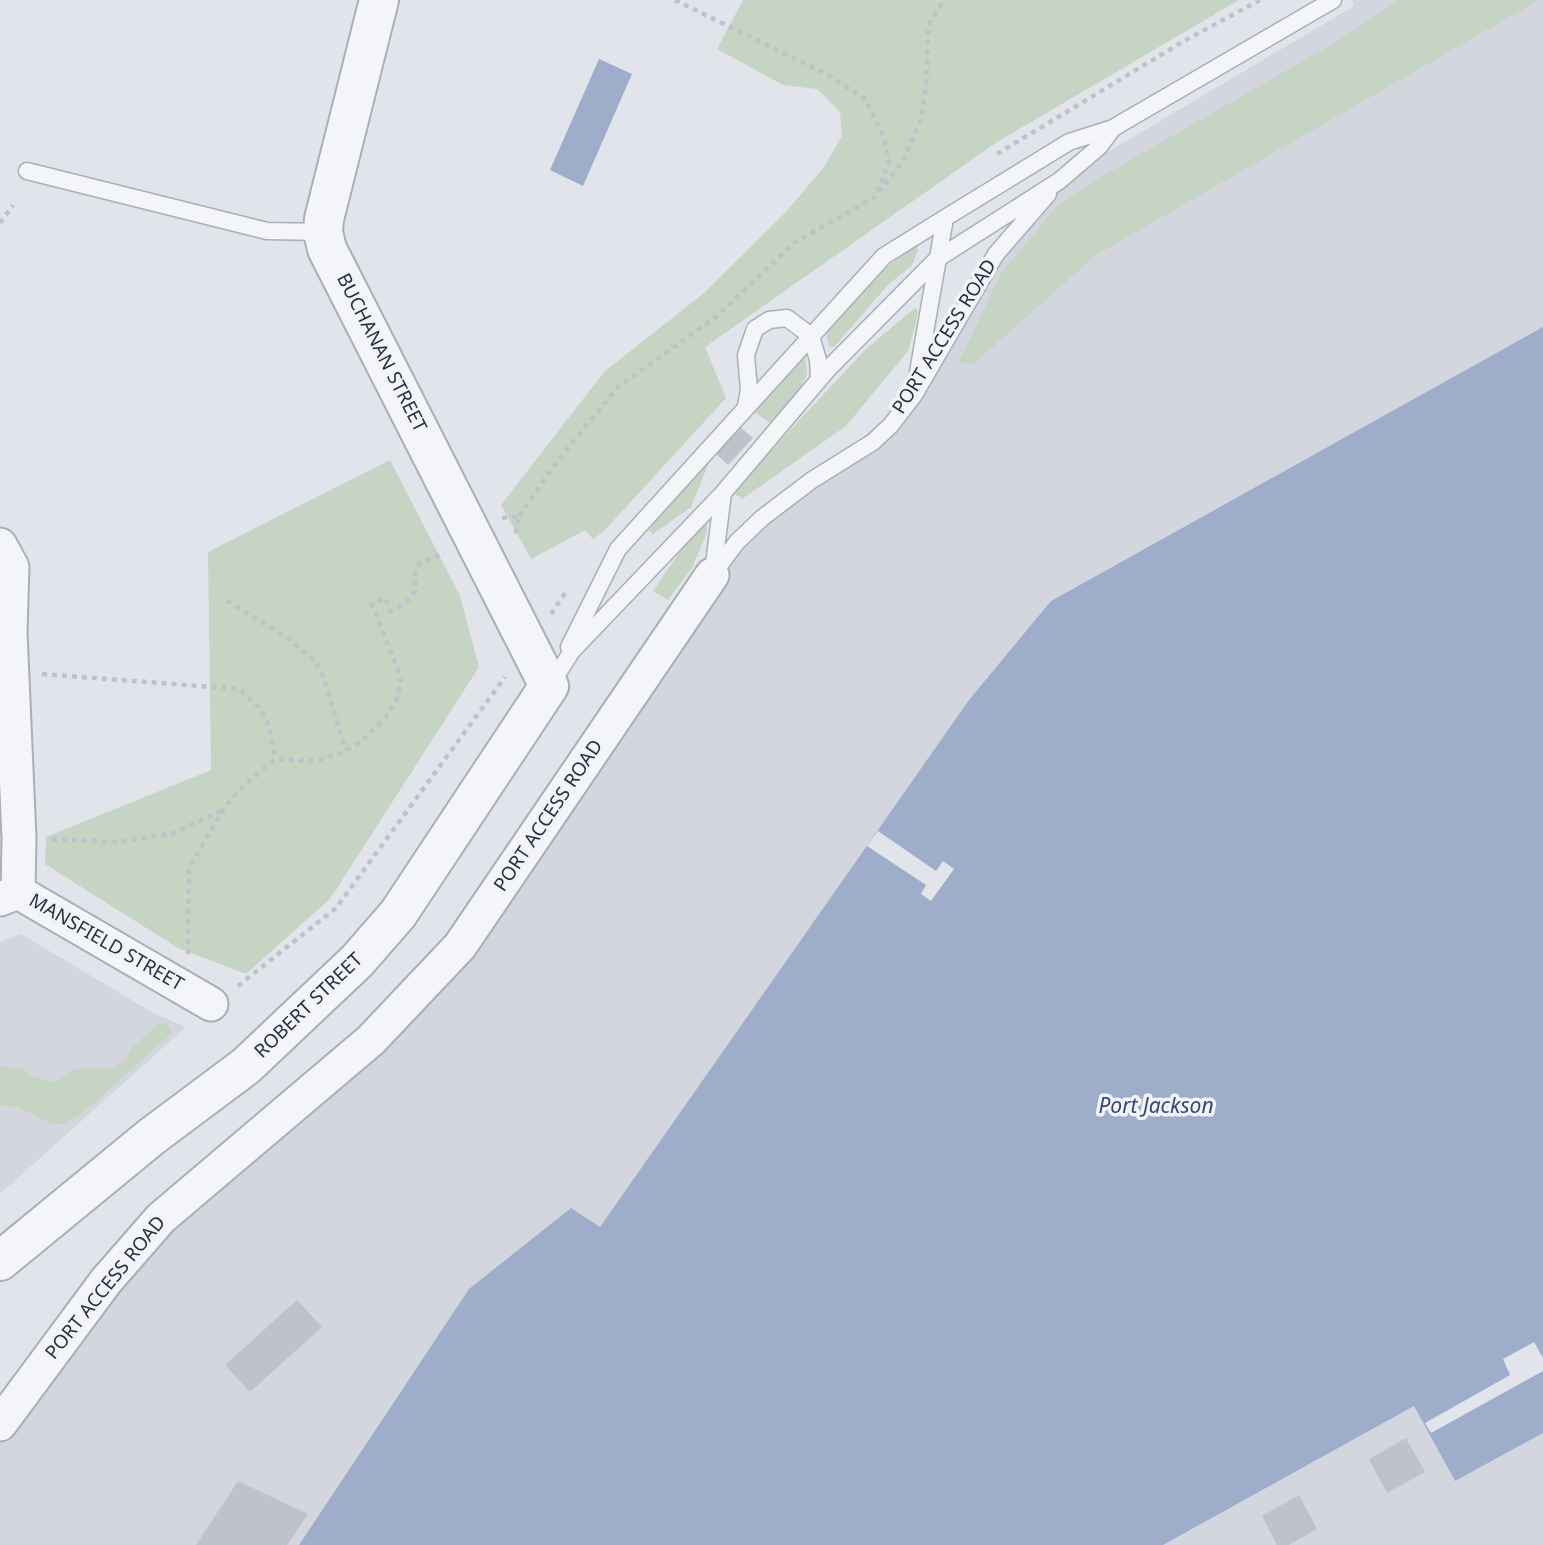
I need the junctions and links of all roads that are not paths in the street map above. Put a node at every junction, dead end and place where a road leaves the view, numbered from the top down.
1 (379, 0) edge
2 (1334, 0) edge
3 (1113, 128) junction
4 (27, 171) dead end
5 (1059, 181) junction
6 (944, 218) junction
7 (323, 232) junction
8 (937, 259) junction
9 (811, 336) junction
10 (818, 380) junction
11 (914, 395) junction
12 (745, 409) junction
13 (723, 493) junction
14 (0, 545) edge
15 (712, 575) junction
16 (5, 619) edge
17 (550, 686) junction
18 (9, 895) edge
19 (211, 1004) road end
20 (0, 1261) edge
21 (0, 1424) edge

1 - 7 street
2 - 3 lane
3 - 5 lane
3 - 6 lane
4 - 7 lane
5 - 8 lane
5 - 11 lane, PORT ACCESS ROAD
6 - 8 lane
6 - 9 lane
7 - 17 street, BUCHANAN STREET
8 - 10 lane
8 - 11 lane
9 - 10 lane
9 - 12 lane
9 - 12 lane
10 - 13 lane
11 - 15 lane, PORT ACCESS ROAD
12 - 17 lane
13 - 15 lane
13 - 17 lane
14 - 16 street
15 - 21 street, PORT ACCESS ROAD
16 - 18 street
17 - 20 street, ROBERT STREET
18 - 19 street, MANSFIELD STREET

